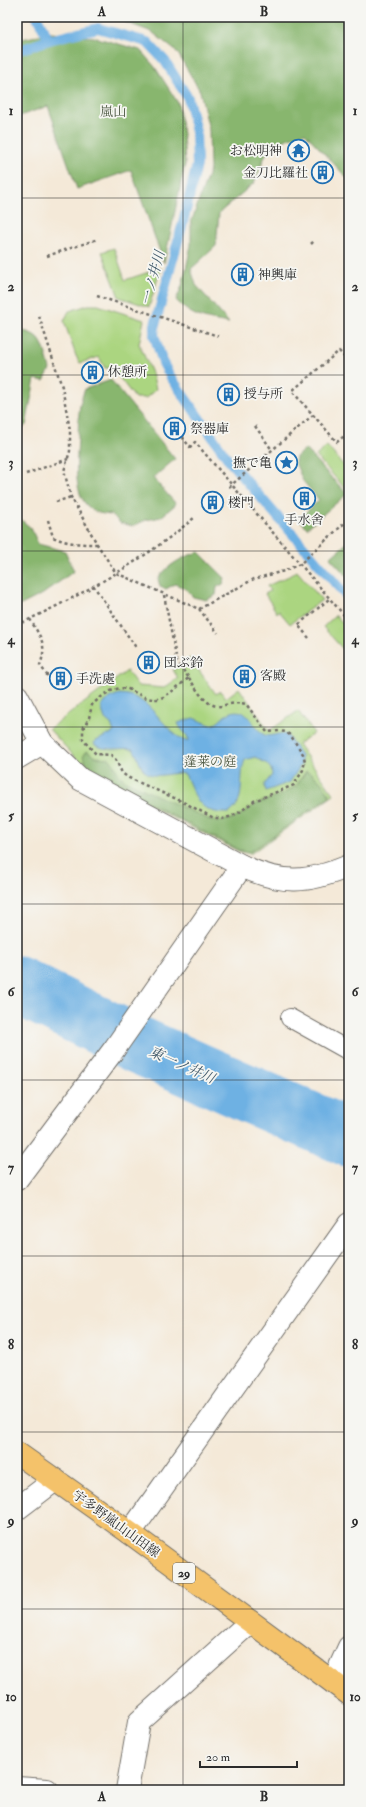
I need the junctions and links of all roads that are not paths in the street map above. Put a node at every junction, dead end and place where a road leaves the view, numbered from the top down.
1 (17, 696) edge
2 (42, 744) junction
3 (17, 758) edge
4 (242, 866) junction
5 (349, 866) edge
6 (290, 1018) dead end
7 (349, 1051) edge
8 (17, 1179) edge
9 (349, 1224) edge
10 (17, 1454) edge
11 (55, 1480) junction
12 (17, 1508) edge
13 (130, 1533) junction
14 (250, 1622) junction
15 (349, 1647) edge
16 (341, 1688) edge
17 (17, 1788) edge
18 (46, 1790) edge
19 (127, 1790) edge

1 - 2 street
2 - 3 street
2 - 4 street
4 - 5 street
4 - 8 street
6 - 7 lane
9 - 13 street
10 - 11 main road, 宇多野嵐山山田線 / 29
11 - 12 street
11 - 13 main road, 宇多野嵐山山田線 / 29
13 - 14 main road, 宇多野嵐山山田線 / 29
14 - 16 main road, 宇多野嵐山山田線 / 29
14 - 19 street
15 - 16 street
17 - 18 street

